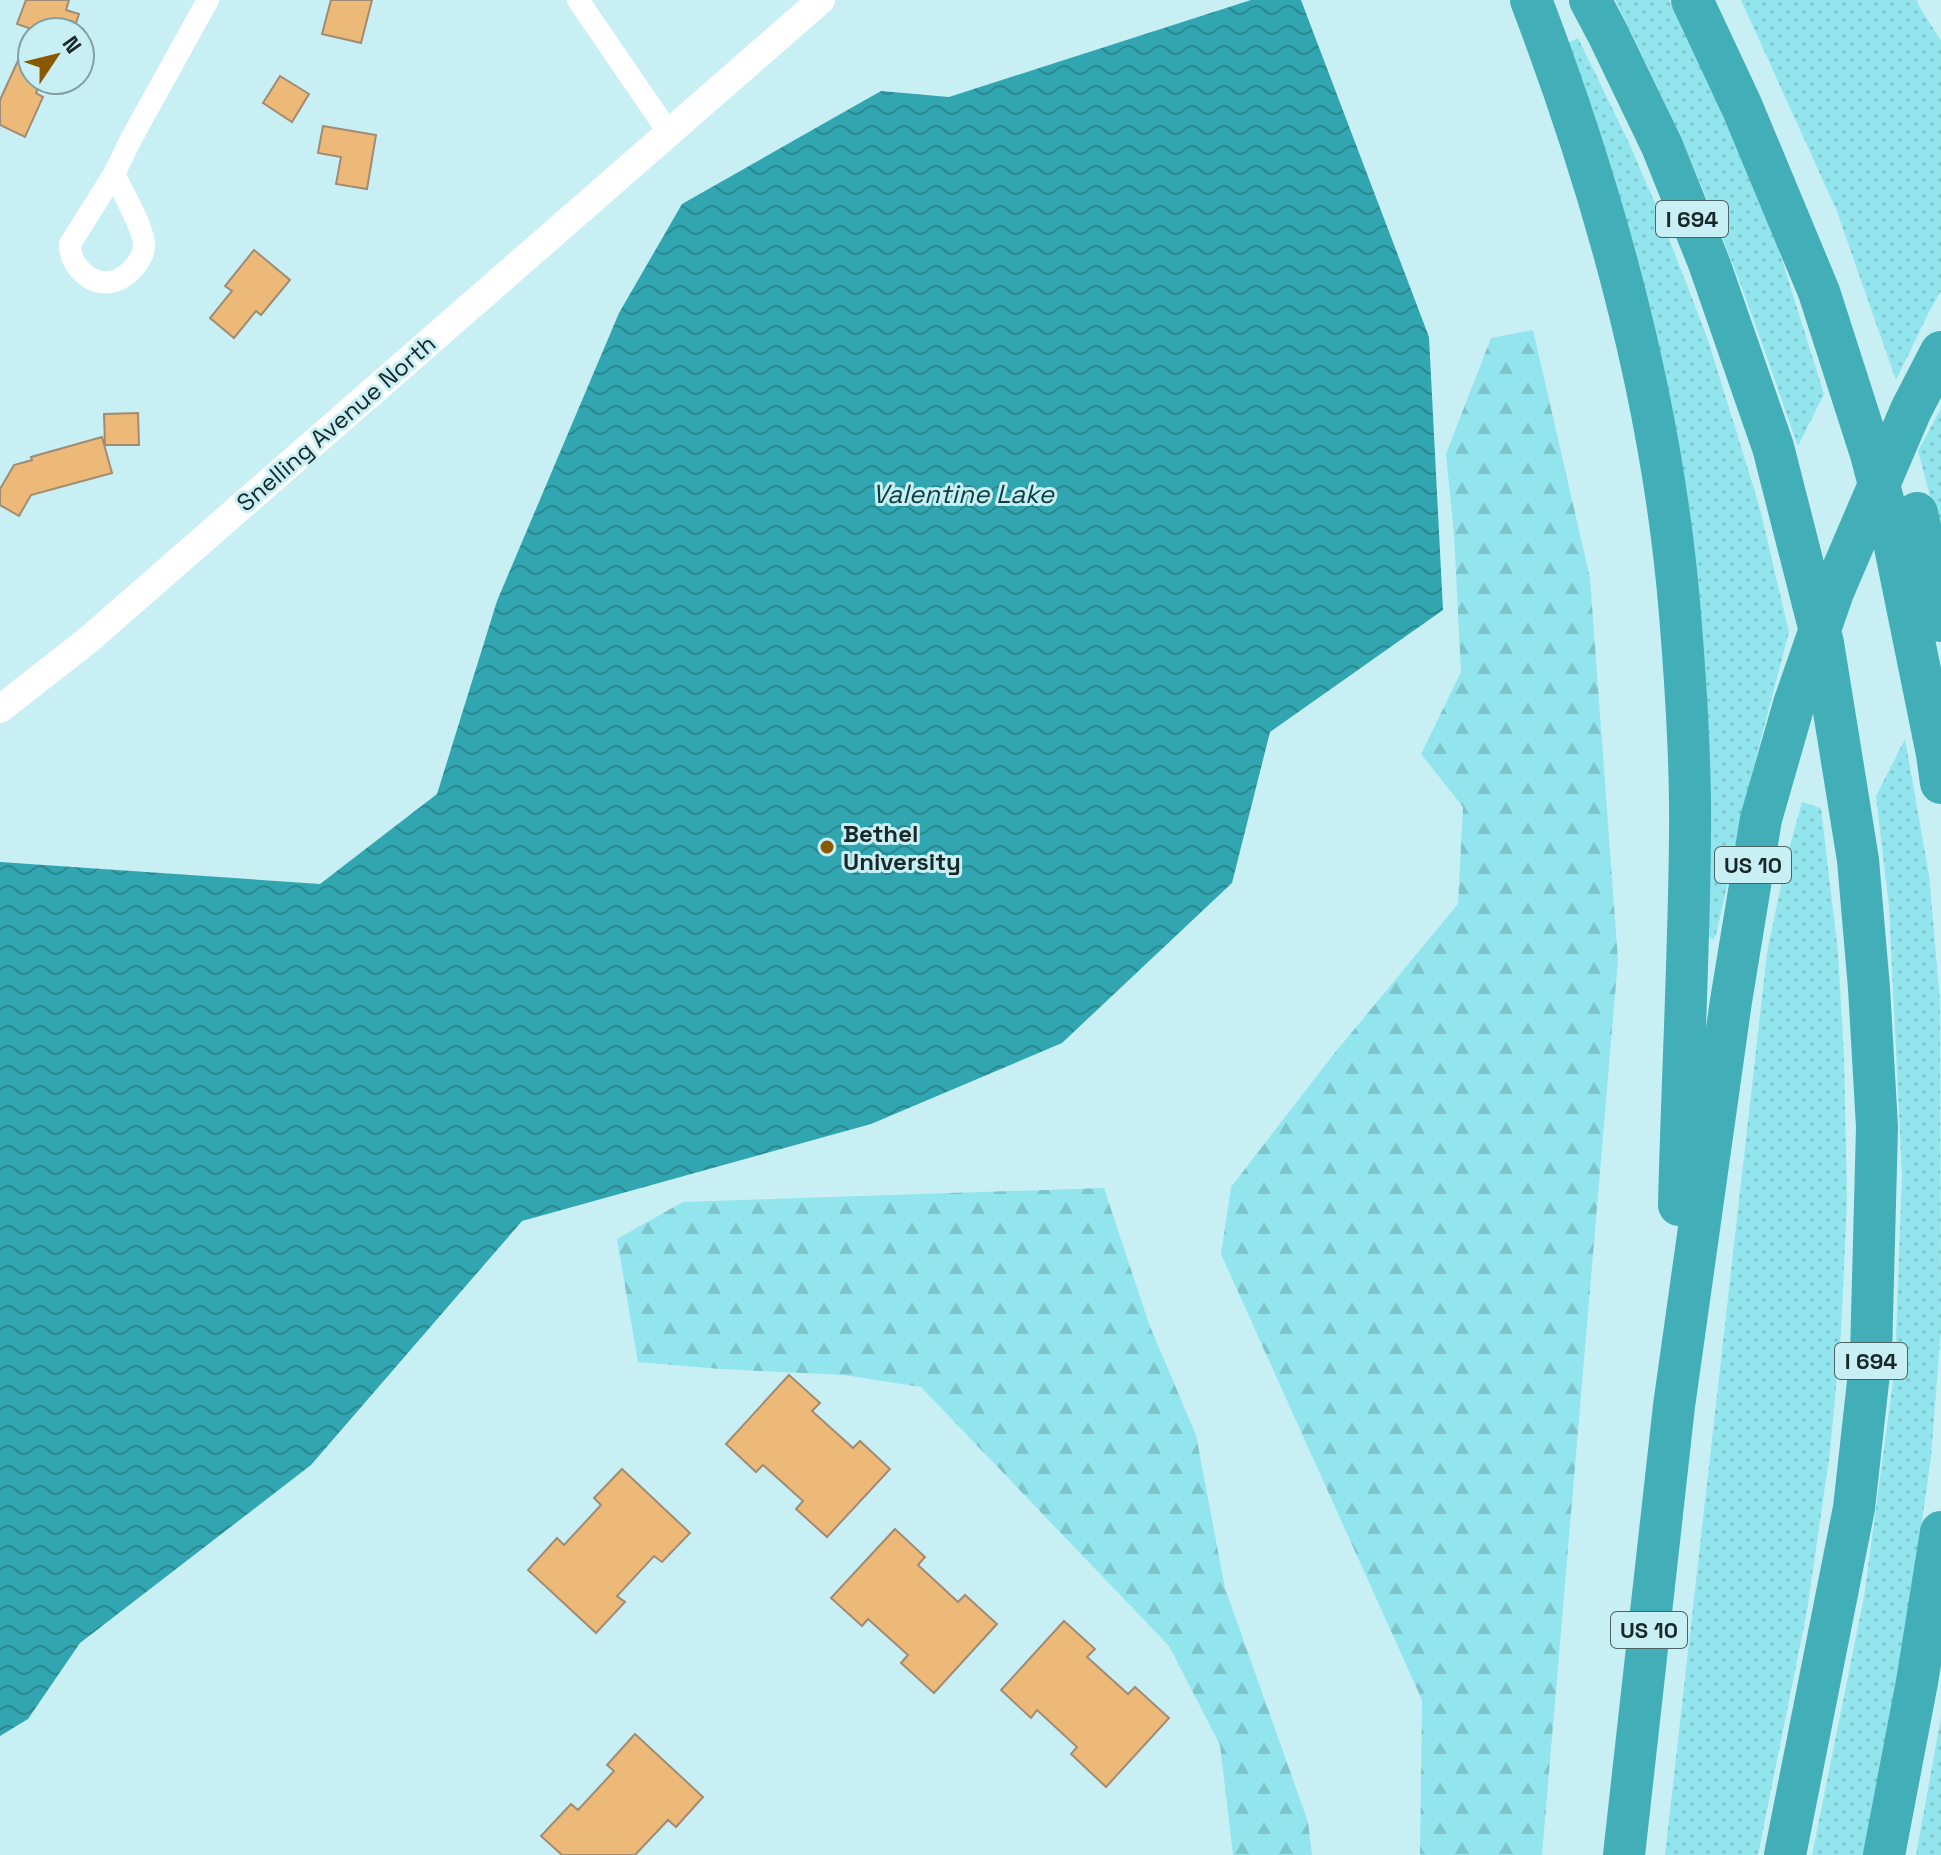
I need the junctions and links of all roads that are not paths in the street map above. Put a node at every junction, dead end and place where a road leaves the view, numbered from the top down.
1 (208, 0) edge
2 (578, 0) edge
3 (821, 0) edge
4 (1531, 0) edge
5 (1590, 0) edge
6 (1692, 0) edge
7 (1715, 0) edge
8 (669, 133) junction
9 (114, 174) dead end
10 (1830, 288) junction
11 (1941, 352) edge
12 (1941, 621) edge
13 (0, 709) edge
14 (1939, 768) edge
15 (1674, 1406) junction
16 (1941, 1532) edge
17 (1624, 1855) edge
18 (1785, 1855) edge
19 (1884, 1855) edge

1 - 9 street
2 - 8 street
3 - 8 street, Snelling Avenue North
4 - 15 highway
5 - 18 highway, I 694
6 - 10 highway
7 - 10 highway
8 - 13 street, Snelling Avenue North
10 - 12 highway
10 - 14 highway
11 - 15 highway, US 10
15 - 17 highway, US 10
16 - 19 highway

